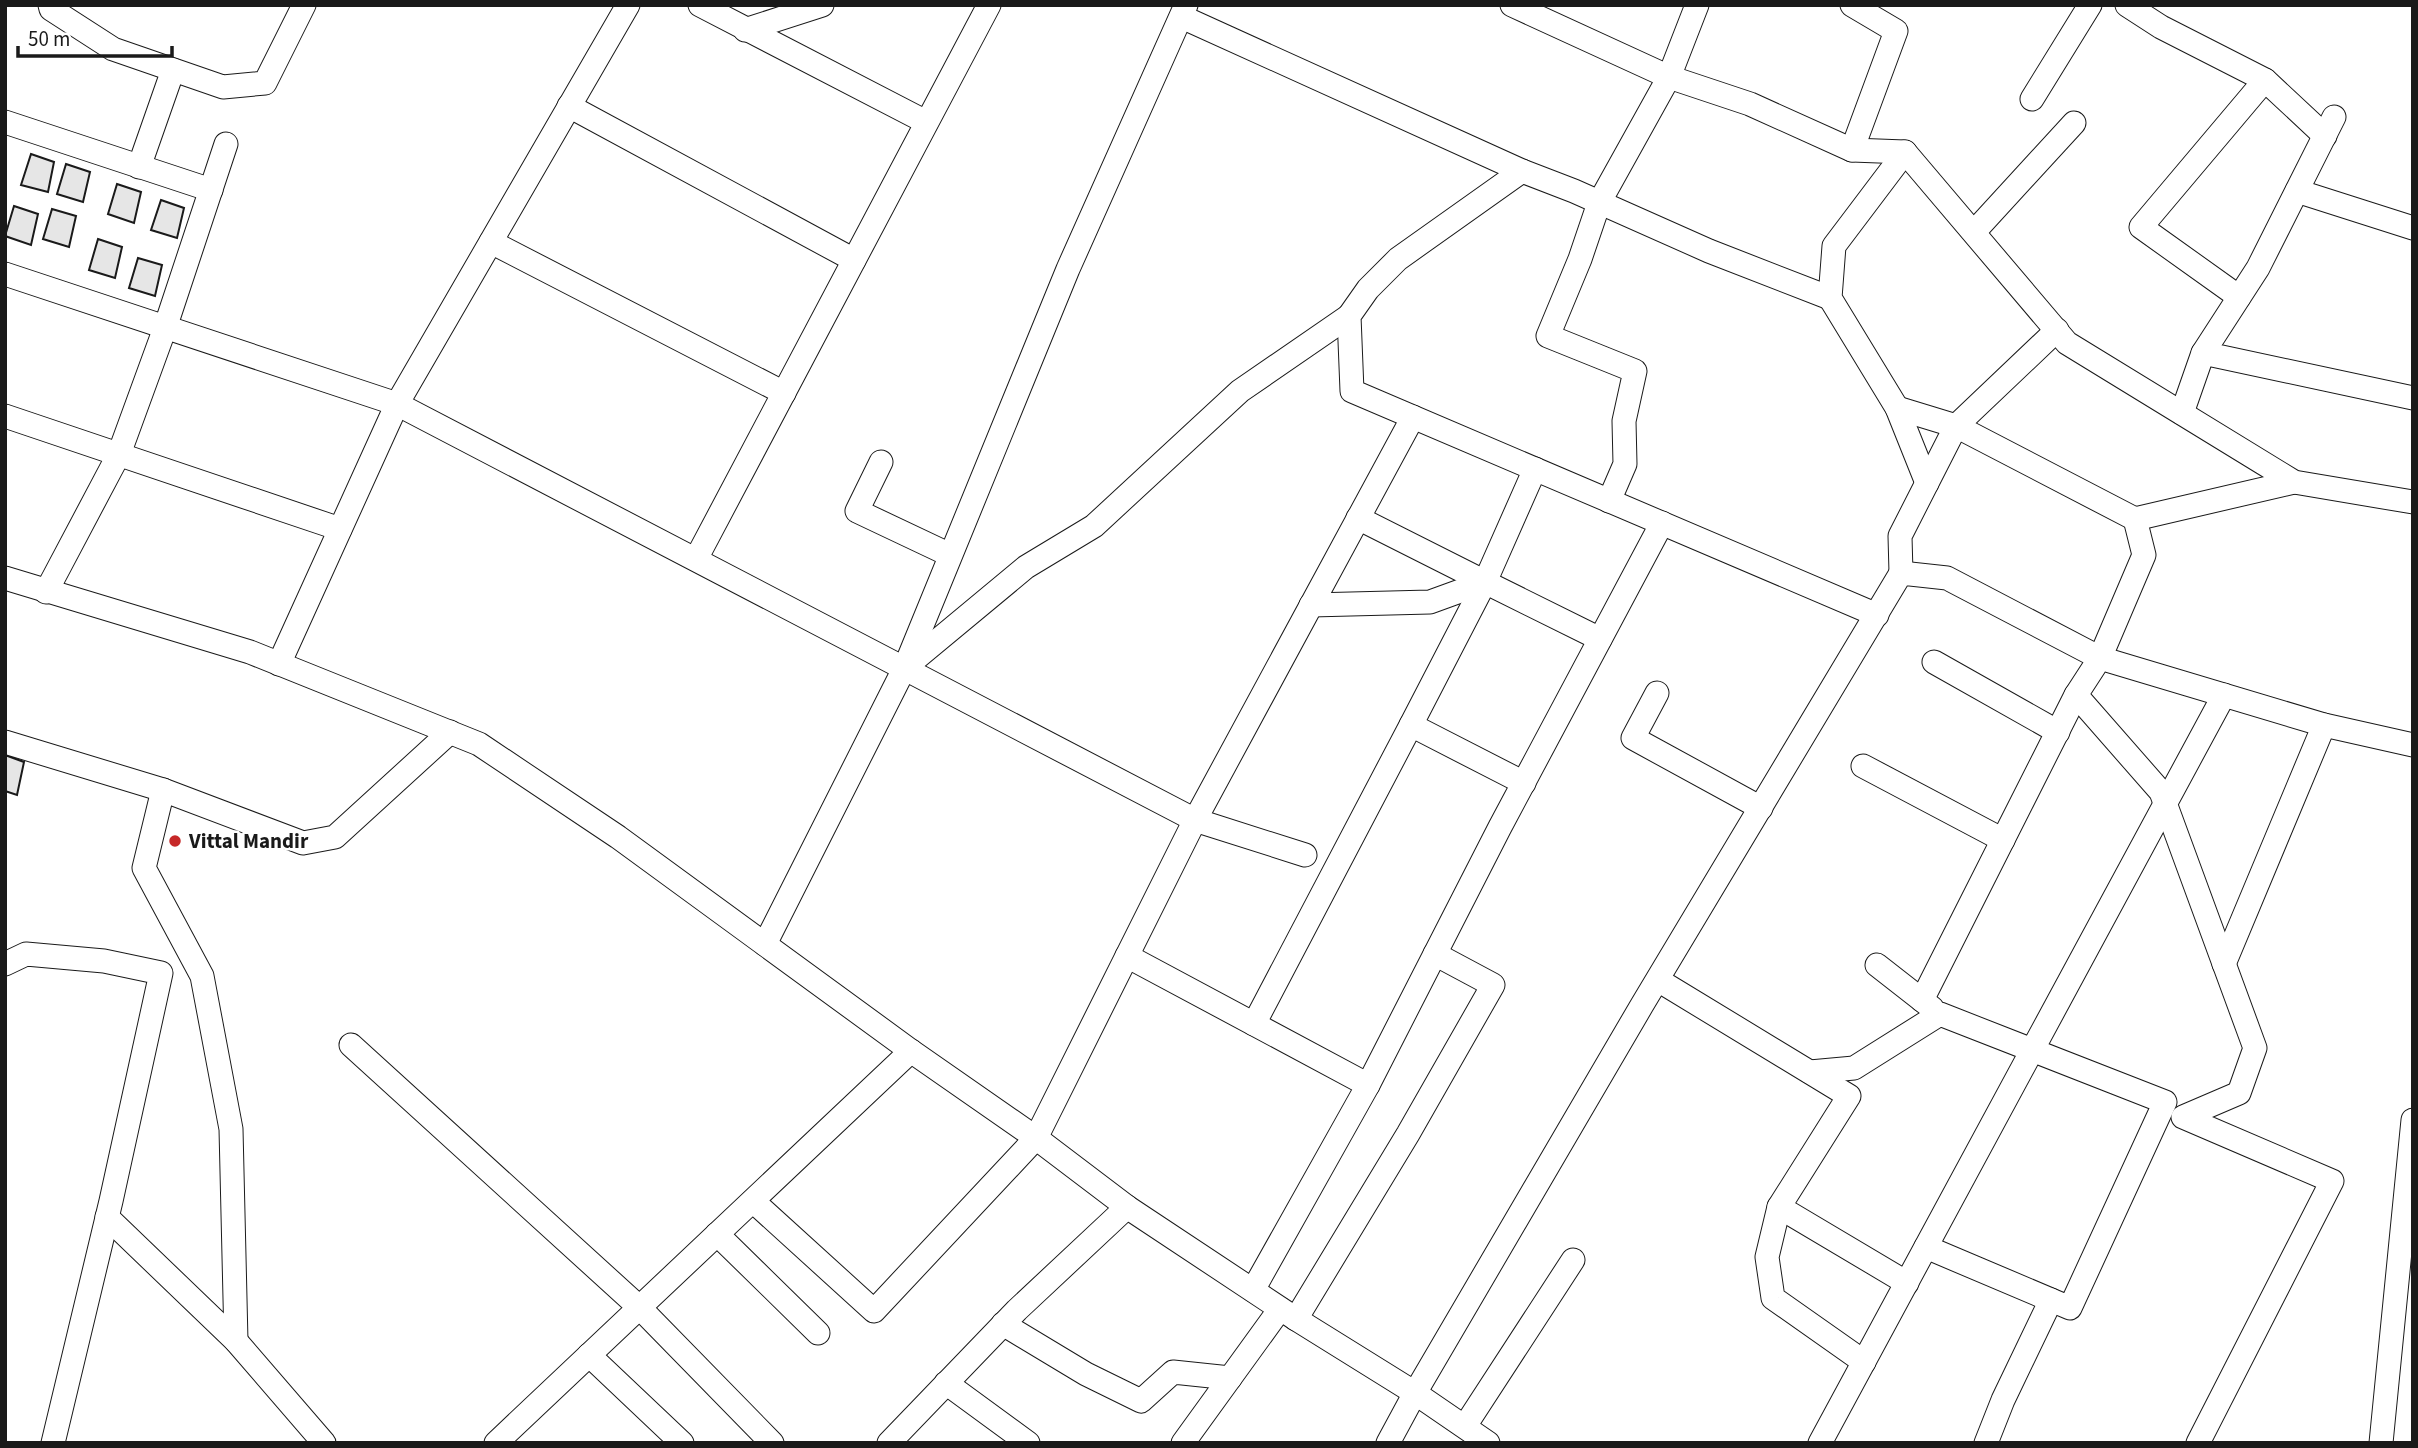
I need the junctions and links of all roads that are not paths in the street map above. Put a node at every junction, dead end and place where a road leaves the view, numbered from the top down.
1 (50, 5) edge
2 (304, 5) edge
3 (628, 5) edge
4 (700, 5) edge
5 (822, 5) edge
6 (989, 5) edge
7 (1512, 5) edge
8 (1697, 5) edge
9 (1852, 5) edge
10 (2090, 5) edge
11 (2127, 5) edge
12 (1184, 11) edge
13 (745, 30) junction
14 (173, 70) junction
15 (1669, 77) junction
16 (2265, 80) junction
17 (2032, 99) dead end
18 (569, 106) junction
19 (5, 122) edge
20 (926, 122) junction
21 (2074, 123) dead end
22 (226, 144) dead end
23 (1852, 150) junction
24 (1905, 152) junction
25 (139, 167) junction
26 (1522, 171) junction
27 (211, 190) junction
28 (2297, 191) junction
29 (1599, 202) junction
30 (2413, 228) edge
31 (1974, 232) junction
32 (491, 242) junction
33 (854, 260) junction
34 (5, 274) edge
35 (2239, 297) junction
36 (1830, 298) junction
37 (1349, 316) junction
38 (165, 328) junction
39 (2057, 330) junction
40 (2203, 353) junction
41 (784, 393) junction
42 (2413, 398) edge
43 (397, 404) junction
44 (1897, 408) junction
45 (2182, 413) junction
46 (5, 416) edge
47 (1413, 417) junction
48 (1956, 426) junction
49 (119, 454) junction
50 (881, 462) dead end
51 (1535, 469) junction
52 (2294, 482) junction
53 (1927, 483) junction
54 (1609, 501) junction
55 (2413, 502) edge
56 (1358, 518) junction
57 (2135, 519) junction
58 (1662, 523) junction
59 (340, 529) junction
60 (950, 555) junction
61 (696, 559) junction
62 (1901, 573) junction
63 (5, 578) edge
64 (1485, 582) junction
65 (46, 592) junction
66 (1311, 605) junction
67 (1877, 615) junction
68 (1600, 639) junction
69 (2100, 659) junction
70 (1934, 663) dead end
71 (279, 664) junction
72 (905, 667) junction
73 (1657, 693) dead end
74 (2076, 695) junction
75 (2224, 695) junction
76 (1411, 725) junction
77 (2324, 725) junction
78 (450, 732) junction
79 (2058, 732) junction
80 (5, 742) edge
81 (2413, 745) edge
82 (1863, 766) dead end
83 (1524, 783) junction
84 (163, 790) junction
85 (2166, 805) junction
86 (1761, 808) junction
87 (1195, 821) junction
88 (2003, 840) junction
89 (1305, 855) dead end
90 (765, 944) junction
91 (1435, 954) junction
92 (1127, 956) junction
93 (5, 964) edge
94 (2224, 964) junction
95 (1877, 965) dead end
96 (1658, 980) junction
97 (1922, 1000) junction
98 (1940, 1014) junction
99 (1254, 1024) junction
100 (351, 1045) dead end
101 (911, 1051) junction
102 (2032, 1052) junction
103 (1810, 1072) junction
104 (1368, 1085) junction
105 (2413, 1120) edge
106 (1036, 1138) junction
107 (753, 1201) junction
108 (1127, 1207) junction
109 (1779, 1207) junction
110 (107, 1217) junction
111 (718, 1234) junction
112 (1926, 1247) junction
113 (1573, 1260) dead end
114 (1907, 1283) junction
115 (1253, 1290) junction
116 (2051, 1300) junction
117 (639, 1307) junction
118 (1288, 1314) junction
119 (1003, 1324) junction
120 (818, 1333) dead end
121 (236, 1341) junction
122 (589, 1355) junction
123 (1864, 1362) junction
124 (1230, 1378) junction
125 (946, 1383) junction
126 (1415, 1393) junction
127 (1465, 1426) junction
128 (53, 1443) edge
129 (324, 1443) edge
130 (496, 1443) edge
131 (682, 1443) edge
132 (772, 1443) edge
133 (889, 1443) edge
134 (1028, 1443) edge
135 (1183, 1443) edge
136 (1388, 1443) edge
137 (1488, 1443) edge
138 (1820, 1443) edge
139 (1986, 1443) edge
140 (2198, 1443) edge
141 (2381, 1443) edge

1 - 14 street
2 - 14 street
3 - 18 street
4 - 13 street
5 - 13 street
6 - 20 street
7 - 15 street
8 - 15 street
9 - 23 street
10 - 17 street
11 - 16 street
12 - 26 street
12 - 60 street
13 - 20 street
14 - 25 street
15 - 23 street
15 - 29 street
16 - 28 street
16 - 35 street
18 - 32 street
18 - 33 street
19 - 25 street
20 - 33 street
21 - 31 street
22 - 27 street
23 - 24 street
24 - 31 street
24 - 36 street
25 - 27 street
26 - 29 street
26 - 37 street
27 - 38 street
28 - 30 street
28 - 35 street
29 - 36 street
29 - 54 street
31 - 39 street
32 - 41 street
32 - 43 street
33 - 41 street
34 - 38 street
35 - 40 street
36 - 44 street
37 - 47 street
37 - 72 street
38 - 43 street
38 - 49 street
39 - 45 street
39 - 48 street
40 - 42 street
40 - 45 street
41 - 61 street
43 - 59 street
43 - 61 street
44 - 48 street
44 - 53 street
45 - 52 street
46 - 49 street
47 - 51 street
47 - 56 street
48 - 53 street
48 - 57 street
49 - 59 street
49 - 65 street
50 - 60 street
51 - 54 street
51 - 64 street
52 - 55 street
52 - 57 street
53 - 62 street
54 - 58 street
56 - 64 street
56 - 66 street
57 - 69 street
58 - 67 street
58 - 68 street
59 - 71 street
60 - 72 street
61 - 72 street
62 - 67 street
62 - 69 street
63 - 65 street
64 - 66 street
64 - 68 street
64 - 76 street
65 - 71 street
66 - 87 street
67 - 86 street
68 - 83 street
69 - 74 street
69 - 75 street
70 - 79 street
71 - 78 street
72 - 87 street
72 - 90 street
73 - 86 street
74 - 79 street
74 - 85 street
75 - 77 street
75 - 85 street
76 - 83 street
76 - 99 street
77 - 81 street
77 - 94 street
78 - 84 street
78 - 90 street
79 - 88 street
80 - 84 street
82 - 88 street
83 - 91 street
84 - 121 street
85 - 94 street
85 - 102 street
86 - 96 street
87 - 89 street
87 - 92 street
88 - 97 street
90 - 101 street
91 - 104 street
91 - 118 street
92 - 99 street
92 - 106 street
93 - 110 street
94 - 140 street
95 - 97 street
96 - 103 street
96 - 126 street
97 - 98 street
98 - 102 street
98 - 103 street
99 - 104 street
100 - 117 street
101 - 106 street
101 - 107 street
102 - 112 street
102 - 116 street
103 - 109 street
104 - 115 street
105 - 141 street
106 - 107 street
106 - 108 street
107 - 111 street
108 - 115 street
108 - 119 street
109 - 114 street
109 - 123 street
110 - 121 street
110 - 128 street
111 - 117 street
111 - 120 street
112 - 114 street
112 - 116 street
113 - 127 street
114 - 123 street
115 - 118 street
116 - 139 street
117 - 122 street
117 - 132 street
118 - 124 street
118 - 126 street
119 - 124 street
119 - 125 street
121 - 129 street
122 - 130 street
122 - 131 street
123 - 138 street
124 - 135 street
125 - 133 street
125 - 134 street
126 - 127 street
126 - 136 street
127 - 137 street

